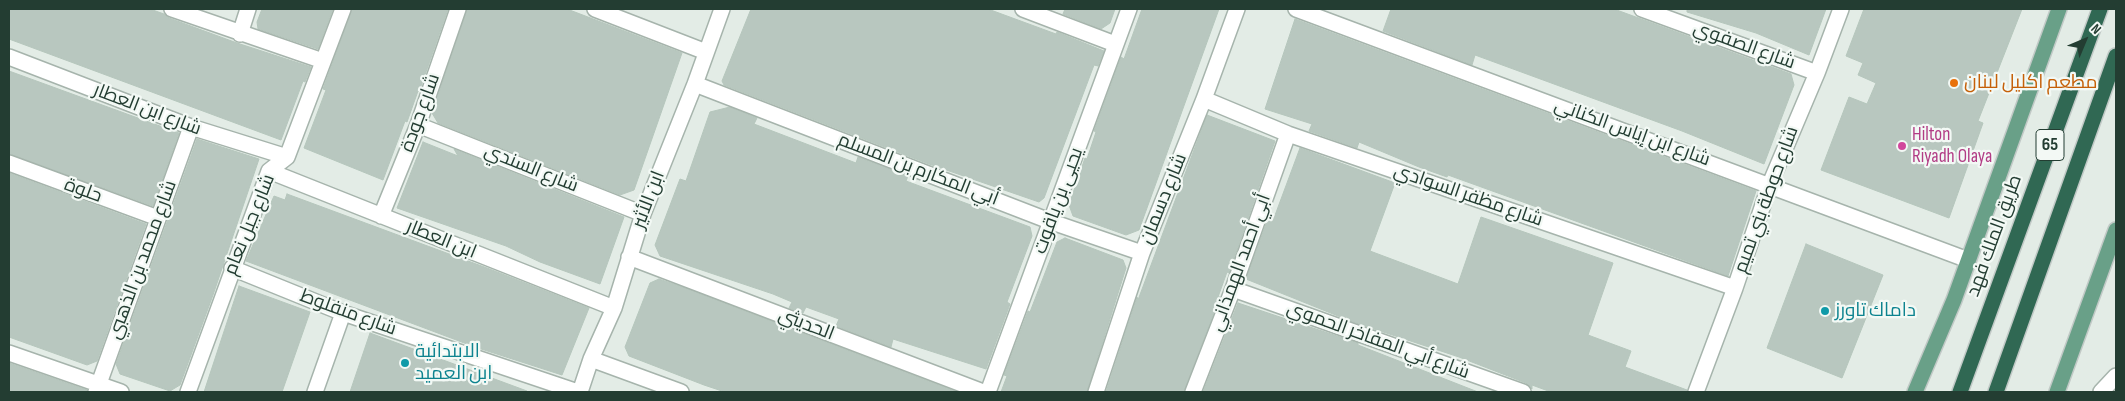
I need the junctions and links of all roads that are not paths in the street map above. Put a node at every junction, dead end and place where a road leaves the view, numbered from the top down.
1 (172, 9) edge
2 (248, 9) edge
3 (342, 9) edge
4 (458, 9) edge
5 (595, 9) edge
6 (722, 9) edge
7 (1023, 9) edge
8 (1129, 9) edge
9 (1237, 9) edge
10 (1296, 9) edge
11 (1642, 9) edge
12 (1840, 9) edge
13 (2059, 9) edge
14 (2100, 9) edge
15 (240, 34) junction
16 (1115, 44) junction
17 (706, 52) junction
18 (2116, 56) edge
19 (9, 57) edge
20 (323, 61) junction
21 (1817, 73) junction
22 (695, 84) junction
23 (1204, 99) junction
24 (418, 125) junction
25 (191, 127) junction
26 (1288, 134) junction
27 (288, 157) junction
28 (9, 163) edge
29 (269, 171) junction
30 (1770, 184) junction
31 (643, 214) junction
32 (381, 216) junction
33 (158, 218) junction
34 (1052, 222) junction
35 (2116, 230) edge
36 (1142, 253) junction
37 (629, 257) junction
38 (1968, 260) junction
39 (232, 268) junction
40 (1735, 288) junction
41 (1233, 289) junction
42 (614, 308) junction
43 (343, 313) junction
44 (9, 353) edge
45 (592, 359) junction
46 (2116, 376) edge
47 (97, 388) edge
48 (121, 392) edge
49 (188, 392) edge
50 (315, 392) edge
51 (579, 392) edge
52 (681, 392) edge
53 (983, 392) edge
54 (988, 392) edge
55 (1096, 392) edge
56 (1193, 392) edge
57 (1523, 392) edge
58 (1696, 392) edge
59 (1914, 392) edge
60 (1960, 392) edge
61 (1996, 392) edge
62 (2057, 392) edge
63 (2101, 392) edge

1 - 15 street
2 - 15 street
3 - 20 street, شارع جبل نعام
4 - 24 street, شارع جودة
5 - 17 street
6 - 17 street, ابن الأثير
7 - 16 street
8 - 16 street, يحيى بن ياقوت
9 - 23 street, شارع دسمان
10 - 30 street, شارع ابن إياس الكناني
11 - 21 street, شارع الصفوي
12 - 21 street, شارع حوطة بني تميم
13 - 38 main road
14 - 60 highway, طريق الملك فهد / 65
15 - 20 street
16 - 34 street, يحيى بن ياقوت
17 - 22 street, ابن الأثير
18 - 61 highway, 65
19 - 25 street, شارع ابن العطار
20 - 27 street, شارع جبل نعام
21 - 30 street, شارع حوطة بني تميم
22 - 31 street, ابن الأثير
22 - 34 street, أبي المكارم بن المسلم
23 - 26 street, شارع مظفر السوادي
23 - 36 street, شارع دسمان
24 - 31 street, شارع السندي
24 - 32 street, شارع جودة
25 - 27 street, شارع ابن العطار
25 - 33 street, شارع محمد بن الذهبي
26 - 40 street, شارع مظفر السوادي
26 - 41 street, أبي أحمد الهمذاني
27 - 29 street, شارع جبل نعام
28 - 33 street, حلوة
29 - 32 street, ابن العطار
29 - 39 street, شارع جبل نعام
30 - 38 street, شارع ابن إياس الكناني
30 - 40 street, شارع حوطة بني تميم
31 - 37 street, ابن الأثير
32 - 42 street, ابن العطار
33 - 47 street, شارع محمد بن الذهبي
34 - 36 street, أبي المكارم بن المسلم
34 - 54 street, يحيى بن ياقوت
35 - 62 main road
36 - 55 street, شارع دسمان
37 - 42 street, ابن الأثير
37 - 53 street, الحديثي
38 - 59 main road
39 - 43 street, شارع منفلوط
39 - 49 street, شارع جبل نعام
40 - 58 street, شارع حوطة بني تميم
41 - 56 street, أبي أحمد الهمذاني
41 - 57 street, شارع أبي المفاخر الحموي
42 - 45 street, ابن الأثير
43 - 50 street
43 - 51 street, شارع منفلوط
44 - 47 street
45 - 51 street, ابن الأثير
45 - 52 street
46 - 63 street
47 - 48 street

